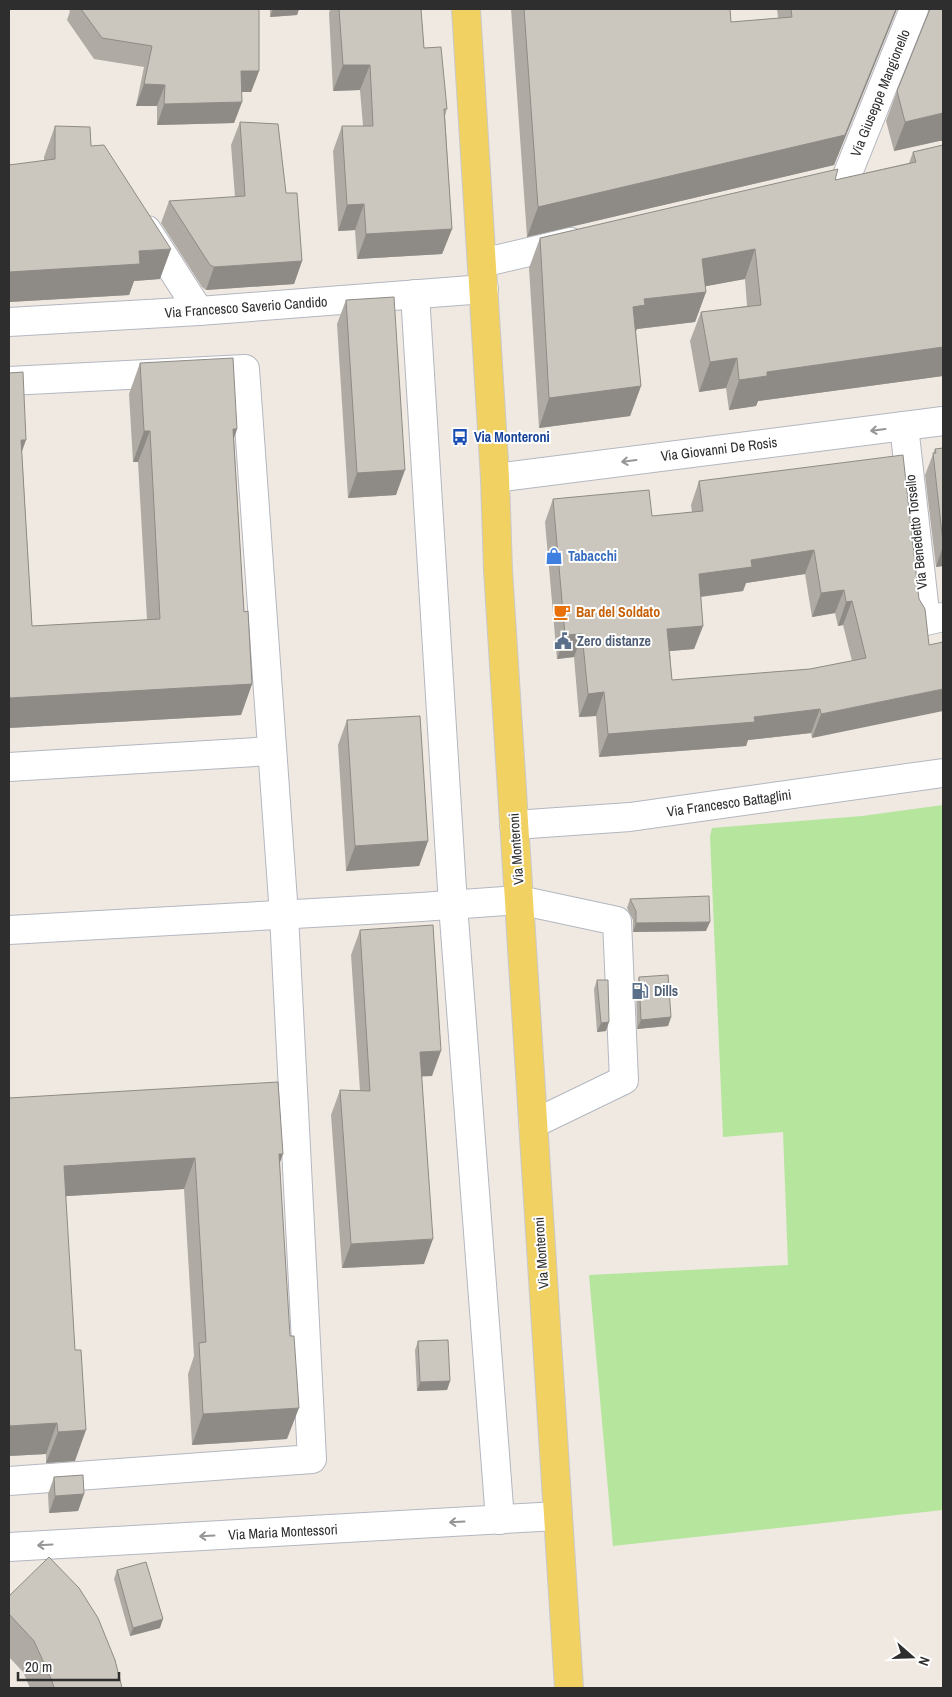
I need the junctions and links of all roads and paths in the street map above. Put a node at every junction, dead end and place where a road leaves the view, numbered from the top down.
1 (466, 9) edge
2 (914, 9) edge
3 (875, 171) edge
4 (846, 178) junction
5 (818, 184) edge
6 (134, 211) edge
7 (597, 236) edge
8 (483, 276) junction
9 (415, 294) junction
10 (199, 311) junction
11 (9, 322) edge
12 (9, 381) edge
13 (943, 421) edge
14 (904, 426) junction
15 (495, 478) junction
16 (943, 616) edge
17 (272, 751) junction
18 (9, 767) edge
19 (943, 773) edge
20 (514, 825) junction
21 (519, 900) junction
22 (454, 905) junction
23 (284, 915) junction
24 (9, 930) edge
25 (293, 1086) junction
26 (264, 1088) edge
27 (533, 1124) junction
28 (9, 1481) edge
29 (558, 1516) junction
30 (500, 1520) junction
31 (9, 1547) edge
32 (569, 1688) edge

1 - 8 main road, Via Monteroni
2 - 4 street, Via Giuseppe Mangionello
3 - 4 street
4 - 5 street
6 - 10 street
7 - 8 street, Via Francesco Saverio Candido
8 - 9 street, Via Francesco Saverio Candido
8 - 15 main road, Via Monteroni
9 - 10 street, Via Francesco Saverio Candido
9 - 22 street
10 - 11 street, Via Francesco Saverio Candido
12 - 17 street
13 - 14 street, Via Giovanni De Rosis
14 -> 15 street, Via Giovanni De Rosis
14 - 16 street, Via Benedetto Torsello
15 - 20 main road, Via Monteroni
17 - 18 street
17 - 23 street
19 - 20 street, Via Francesco Battaglini
20 - 21 main road, Via Monteroni
21 - 22 street
21 - 27 main road, Via Monteroni
21 - 27 street
22 - 23 street
22 - 30 street
23 - 24 street
23 - 25 street
25 - 26 street
25 - 28 street
27 - 29 main road, Via Monteroni
29 - 30 street, Via Maria Montessori
29 - 32 main road, Via Monteroni
30 -> 31 street, Via Maria Montessori

